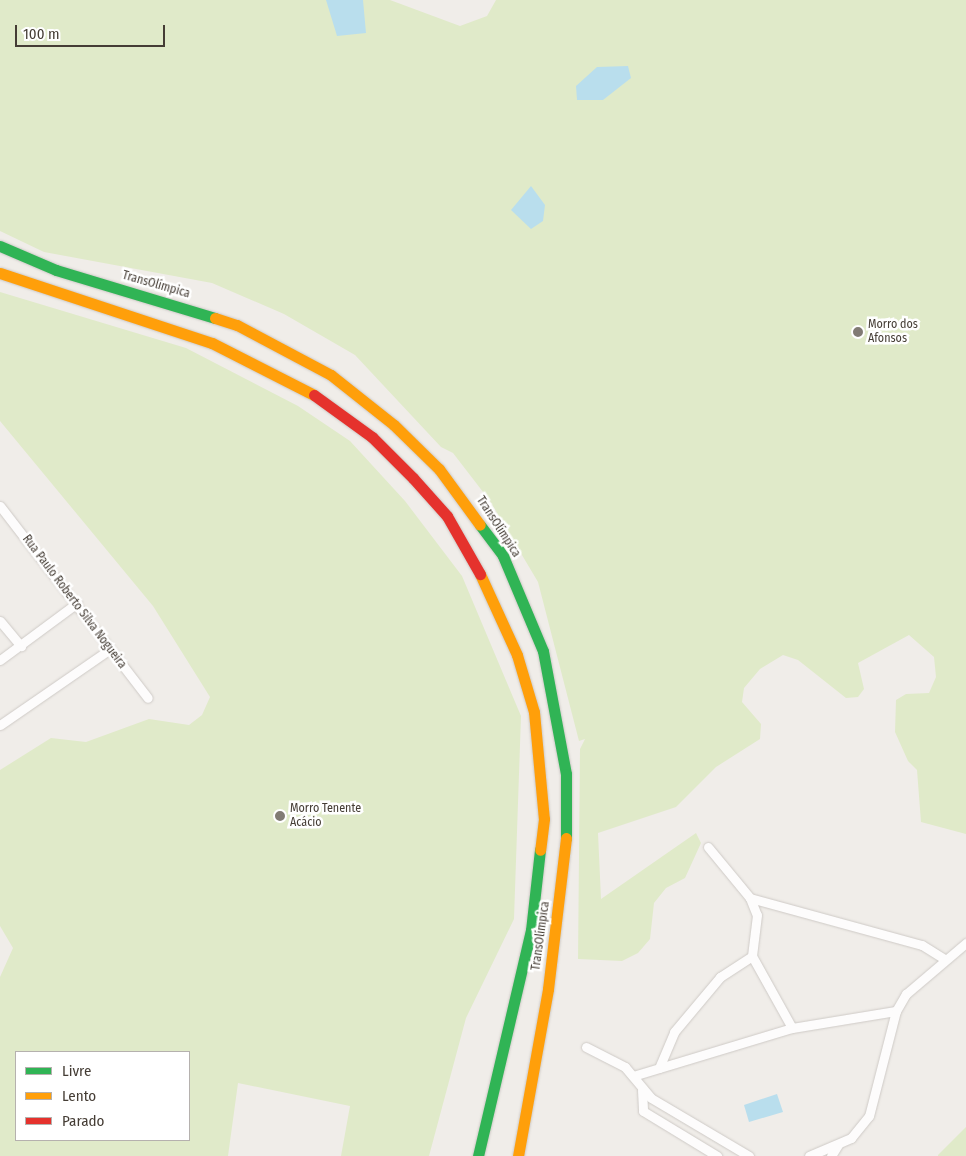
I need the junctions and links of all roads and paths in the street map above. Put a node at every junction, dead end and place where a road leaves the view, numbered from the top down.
1 (0, 246) edge
2 (0, 273) edge
3 (0, 506) edge
4 (77, 603) junction
5 (0, 621) edge
6 (20, 646) junction
7 (110, 649) junction
8 (0, 660) edge
9 (148, 698) dead end
10 (0, 725) edge
11 (708, 847) dead end
12 (750, 898) junction
13 (966, 943) edge
14 (752, 956) junction
15 (944, 959) junction
16 (896, 1011) junction
17 (792, 1028) junction
18 (586, 1047) dead end
19 (659, 1068) junction
20 (633, 1076) junction
21 (642, 1090) junction
22 (838, 1145) junction
23 (478, 1156) edge
24 (518, 1156) edge
25 (717, 1156) edge
26 (749, 1156) edge
27 (808, 1156) edge
28 (831, 1156) edge

1 - 24 highway, TransOlímpica
2 - 23 highway, TransOlímpica
3 - 4 street, Rua Paulo Roberto Silva Nogueira
4 - 6 street
4 - 7 street, Rua Paulo Roberto Silva Nogueira
5 - 6 street
6 - 8 street
7 - 9 street, Rua Paulo Roberto Silva Nogueira
7 - 10 street
11 - 12 street
12 - 14 street
12 - 15 street
13 - 15 street
14 - 17 street
14 - 19 street
15 - 16 street
16 - 17 street
16 - 22 street
17 - 19 street
18 - 20 street
19 - 20 street
20 - 21 street
21 - 25 street
21 - 26 street
22 - 27 street
22 - 28 street

